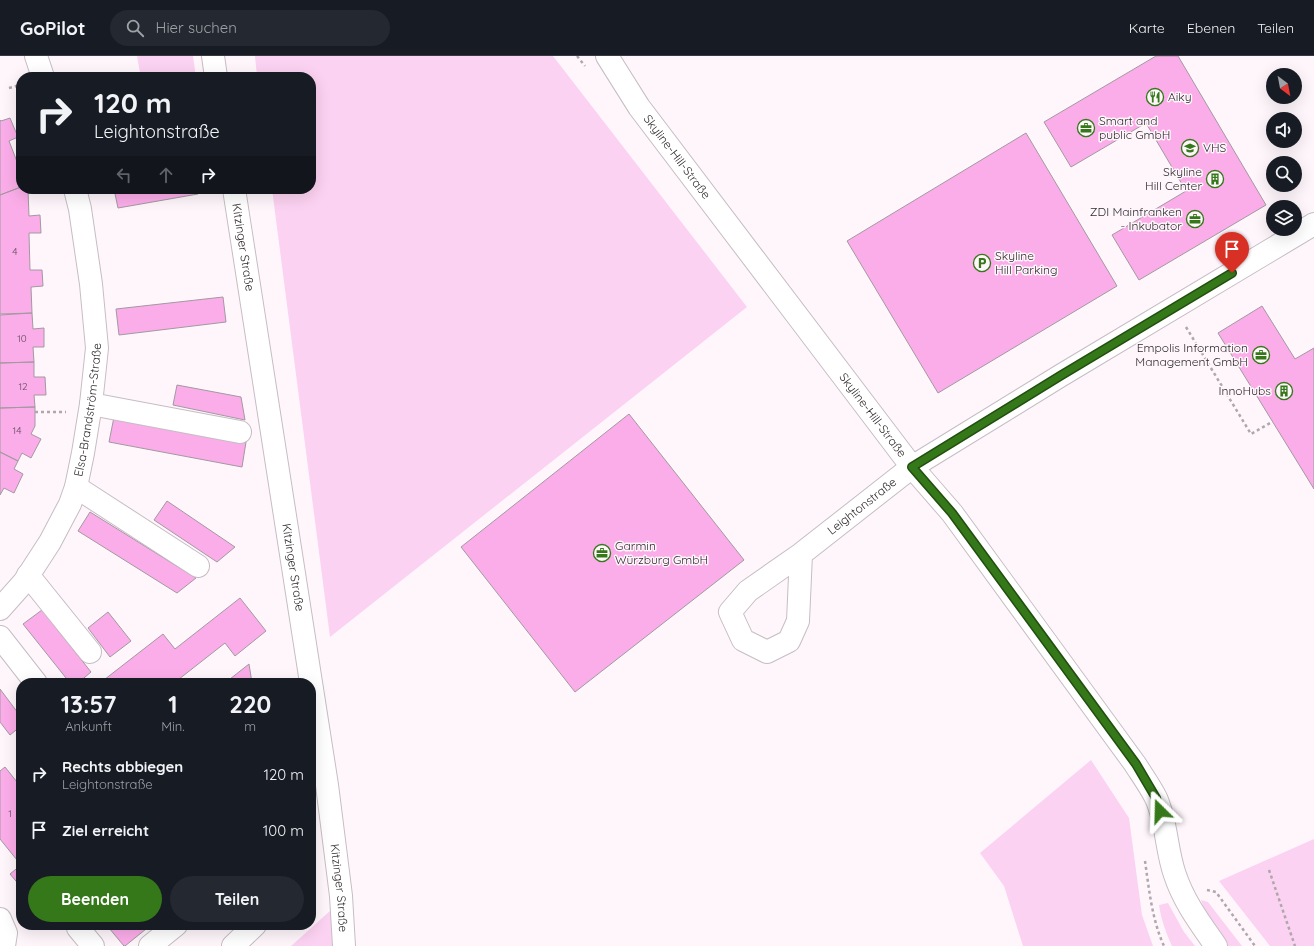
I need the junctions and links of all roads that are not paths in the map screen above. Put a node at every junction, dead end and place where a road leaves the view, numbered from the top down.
1 (36, 56) edge
2 (213, 56) edge
3 (607, 56) edge
4 (41, 72) edge
5 (215, 72) edge
6 (76, 194) edge
7 (235, 194) edge
8 (1314, 224) edge
9 (90, 409) junction
10 (240, 432) dead end
11 (912, 467) junction
12 (76, 487) junction
13 (801, 554) dead end
14 (198, 566) dead end
15 (28, 575) junction
16 (0, 609) edge
17 (0, 637) edge
18 (90, 652) dead end
19 (32, 678) edge
20 (311, 678) edge
21 (316, 713) edge
22 (0, 919) edge
23 (80, 930) edge
24 (170, 930) edge
25 (250, 930) edge
26 (4, 946) edge
27 (93, 946) edge
28 (150, 946) edge
29 (233, 946) edge
30 (344, 946) edge
31 (1216, 946) edge

1 - 4 street
2 - 5 street
3 - 11 street, Skyline-Hill-Straße
6 - 9 street, Elsa-Brandström-Straße
7 - 20 street, Kitzinger Straße
8 - 11 street, Leightonstraße
9 - 10 street
9 - 12 street, Elsa-Brandström-Straße
11 - 13 street, Leightonstraße
11 - 31 street, Skyline-Hill-Straße
12 - 14 street
12 - 15 street, Elsa-Brandström-Straße
15 - 16 street, Elsa-Brandström-Straße
15 - 18 street
17 - 19 street
21 - 30 street, Kitzinger Straße
22 - 26 street
23 - 27 street
24 - 28 street
25 - 29 street

